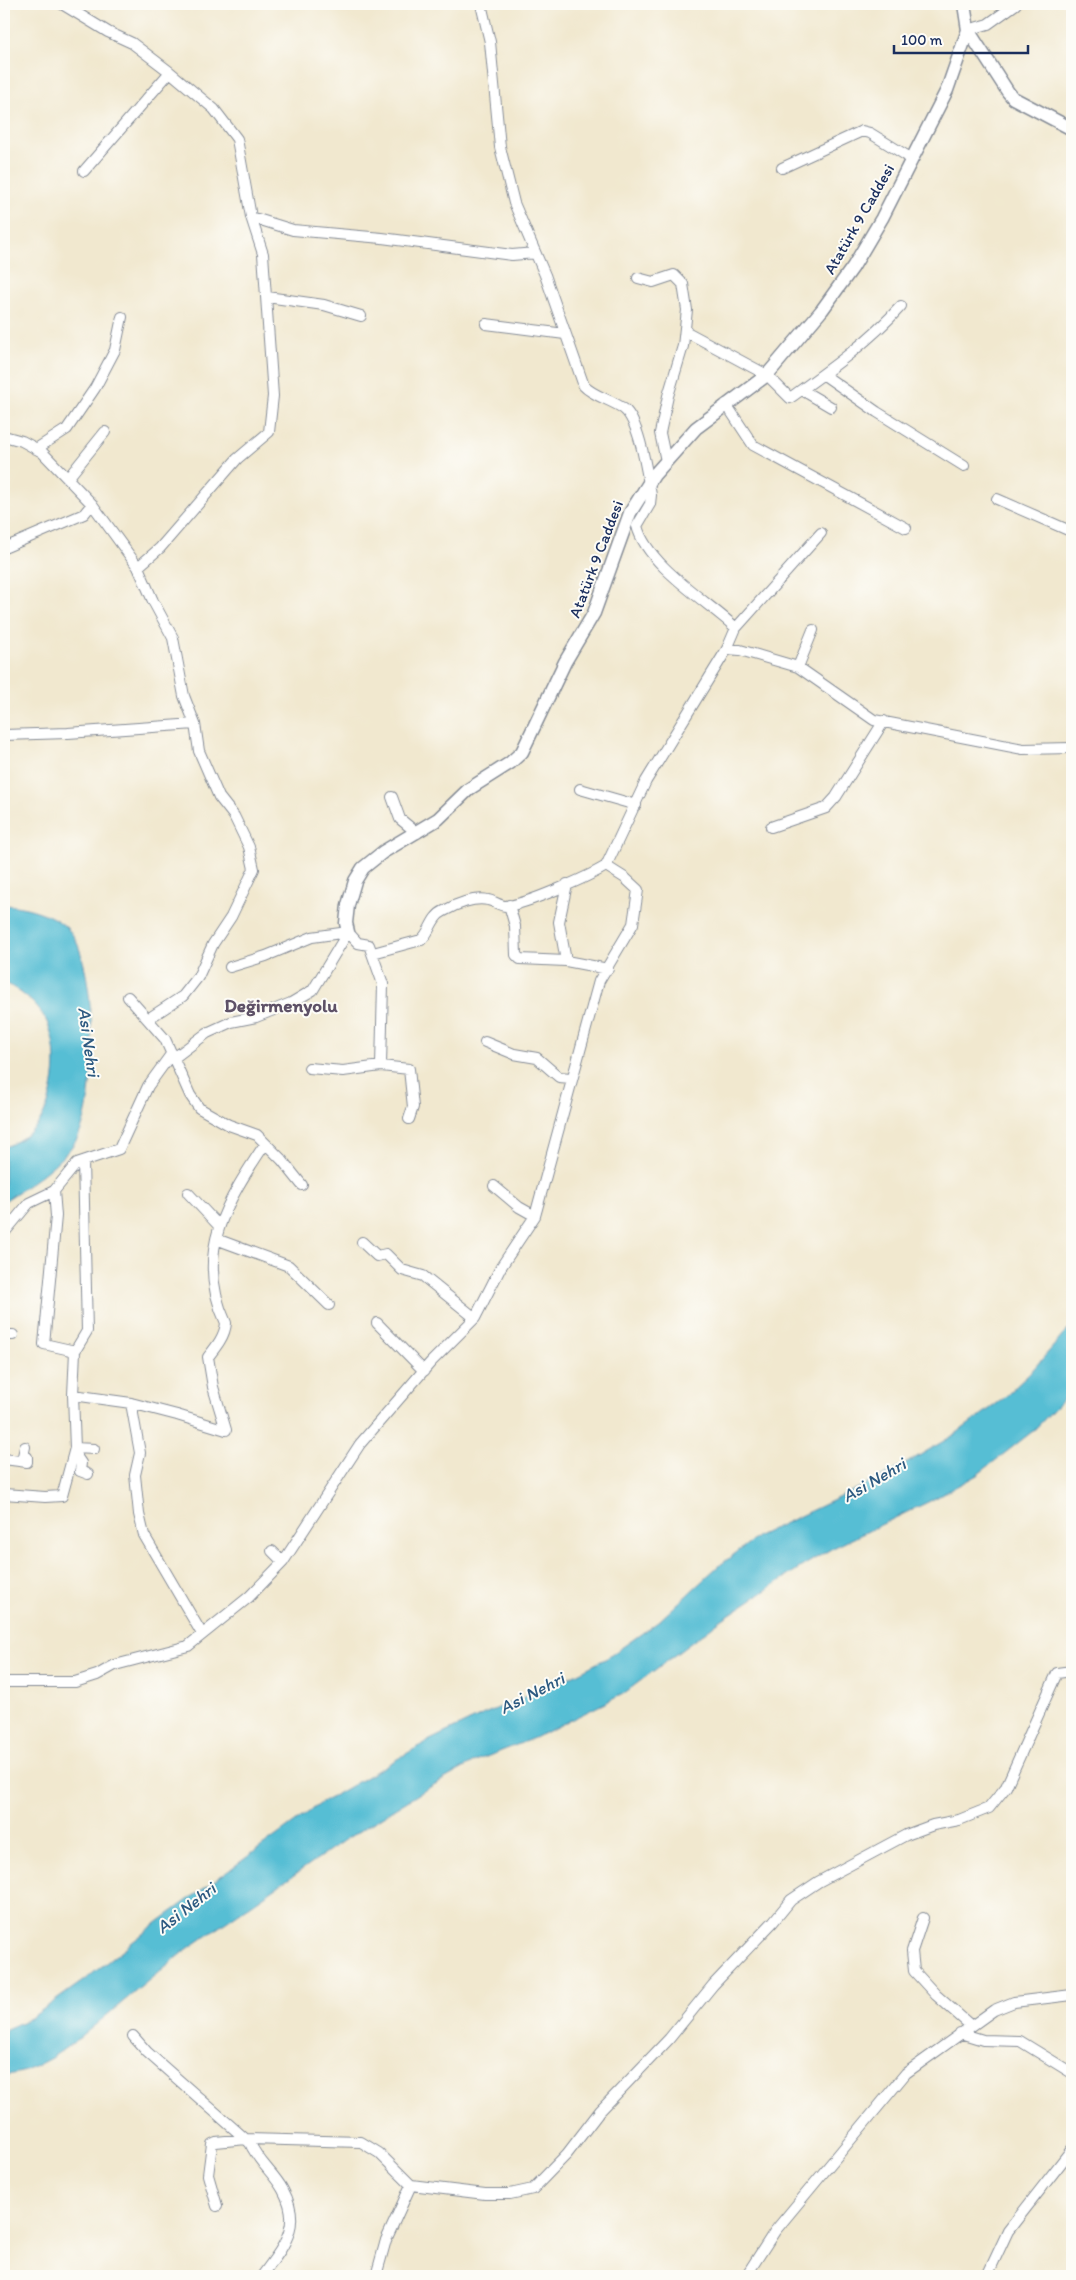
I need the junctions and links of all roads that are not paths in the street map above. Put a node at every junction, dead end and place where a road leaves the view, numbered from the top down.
1 (62, 4) edge
2 (481, 4) edge
3 (964, 4) edge
4 (1016, 4) edge
5 (968, 30) junction
6 (170, 72) junction
7 (1072, 129) edge
8 (912, 159) junction
9 (782, 168) dead end
10 (84, 172) dead end
11 (251, 217) junction
12 (535, 253) junction
13 (638, 278) dead end
14 (267, 297) junction
15 (901, 306) dead end
16 (361, 316) dead end
17 (122, 317) dead end
18 (486, 324) dead end
19 (685, 331) junction
20 (566, 334) junction
21 (767, 375) junction
22 (824, 375) junction
23 (802, 390) junction
24 (726, 404) junction
25 (831, 407) dead end
26 (105, 432) dead end
27 (4, 436) edge
28 (36, 449) junction
29 (666, 462) junction
30 (964, 466) dead end
31 (68, 478) junction
32 (649, 482) junction
33 (997, 499) dead end
34 (92, 504) junction
35 (906, 528) dead end
36 (1072, 528) edge
37 (821, 533) dead end
38 (4, 548) edge
39 (138, 567) junction
40 (736, 628) junction
41 (813, 630) dead end
42 (727, 649) junction
43 (798, 667) junction
44 (884, 721) junction
45 (194, 724) junction
46 (4, 735) edge
47 (1072, 748) edge
48 (580, 789) dead end
49 (392, 797) dead end
50 (636, 805) junction
51 (771, 828) dead end
52 (417, 833) junction
53 (606, 866) junction
54 (567, 884) junction
55 (509, 905) junction
56 (348, 932) junction
57 (373, 953) junction
58 (566, 961) junction
59 (230, 967) dead end
60 (608, 969) junction
61 (128, 997) dead end
62 (148, 1019) junction
63 (485, 1042) dead end
64 (173, 1055) junction
65 (381, 1066) junction
66 (309, 1068) dead end
67 (571, 1078) junction
68 (409, 1119) dead end
69 (266, 1144) junction
70 (83, 1160) junction
71 (302, 1185) dead end
72 (494, 1186) dead end
73 (54, 1191) junction
74 (188, 1193) dead end
75 (535, 1216) junction
76 (219, 1226) junction
77 (4, 1233) edge
78 (216, 1239) junction
79 (362, 1242) dead end
80 (329, 1305) dead end
81 (475, 1318) junction
82 (377, 1323) dead end
83 (75, 1351) junction
84 (424, 1371) junction
85 (73, 1395) junction
86 (131, 1404) junction
87 (25, 1447) dead end
88 (94, 1449) dead end
89 (75, 1450) junction
90 (4, 1459) edge
91 (88, 1474) dead end
92 (4, 1494) edge
93 (272, 1551) dead end
94 (283, 1562) junction
95 (202, 1634) junction
96 (1072, 1671) edge
97 (4, 1682) edge
98 (923, 1918) dead end
99 (1072, 1995) edge
100 (970, 2025) junction
101 (960, 2034) junction
102 (132, 2036) dead end
103 (1072, 2073) edge
104 (246, 2139) junction
105 (1072, 2149) edge
106 (411, 2185) junction
107 (217, 2206) dead end
108 (262, 2276) edge
109 (376, 2276) edge
110 (746, 2276) edge
111 (988, 2276) edge

1 - 6 street
2 - 12 street
3 - 5 street
4 - 5 street
5 - 7 street
5 - 8 street, Atatürk 9 Caddesi
6 - 10 street
6 - 11 street
8 - 9 street
8 - 21 street, Atatürk 9 Caddesi
11 - 12 street
11 - 14 street
12 - 20 street
13 - 19 street
14 - 16 street
14 - 39 street
15 - 22 street
17 - 28 street
18 - 20 street
19 - 21 street
19 - 29 street
20 - 32 street
21 - 23 street
21 - 24 street, Atatürk 9 Caddesi
22 - 23 street
22 - 30 street
23 - 25 street
24 - 29 street, Atatürk 9 Caddesi
24 - 35 street
26 - 31 street
27 - 28 street
28 - 31 street
29 - 32 street, Atatürk 9 Caddesi
31 - 34 street
32 - 40 street
32 - 52 street, Atatürk 9 Caddesi
33 - 36 street
34 - 38 street
34 - 39 street
37 - 40 street
39 - 45 street
40 - 42 street
41 - 43 street
42 - 43 street
42 - 50 street
43 - 44 street
44 - 47 street
44 - 51 street
45 - 46 street
45 - 62 street
48 - 50 street
49 - 52 street
50 - 53 street
52 - 56 street, Atatürk 9 Caddesi
53 - 54 street
53 - 60 street
54 - 55 street
54 - 58 street
55 - 57 street
55 - 58 street
56 - 57 street
56 - 59 street
56 - 64 street
57 - 65 street
58 - 60 street
60 - 67 street
61 - 62 street
62 - 64 street
63 - 67 street
64 - 69 street
64 - 70 street
65 - 66 street
65 - 68 street
67 - 75 street
69 - 71 street
69 - 76 street
70 - 73 street
70 - 83 street
72 - 75 street
73 - 77 street
73 - 83 street
74 - 76 street
75 - 81 street
76 - 78 street
78 - 80 street
78 - 86 street
79 - 81 street
81 - 84 street
82 - 84 street
83 - 85 street
84 - 94 street
85 - 86 street
85 - 89 street
86 - 95 street
87 - 90 street
88 - 89 street
89 - 91 street
89 - 92 street
93 - 94 street
94 - 95 street
95 - 97 street
96 - 106 street
98 - 100 street
99 - 100 street
100 - 101 street
101 - 103 street
101 - 110 street
102 - 104 street
104 - 106 street
104 - 107 street
104 - 108 street
105 - 111 street
106 - 109 street

